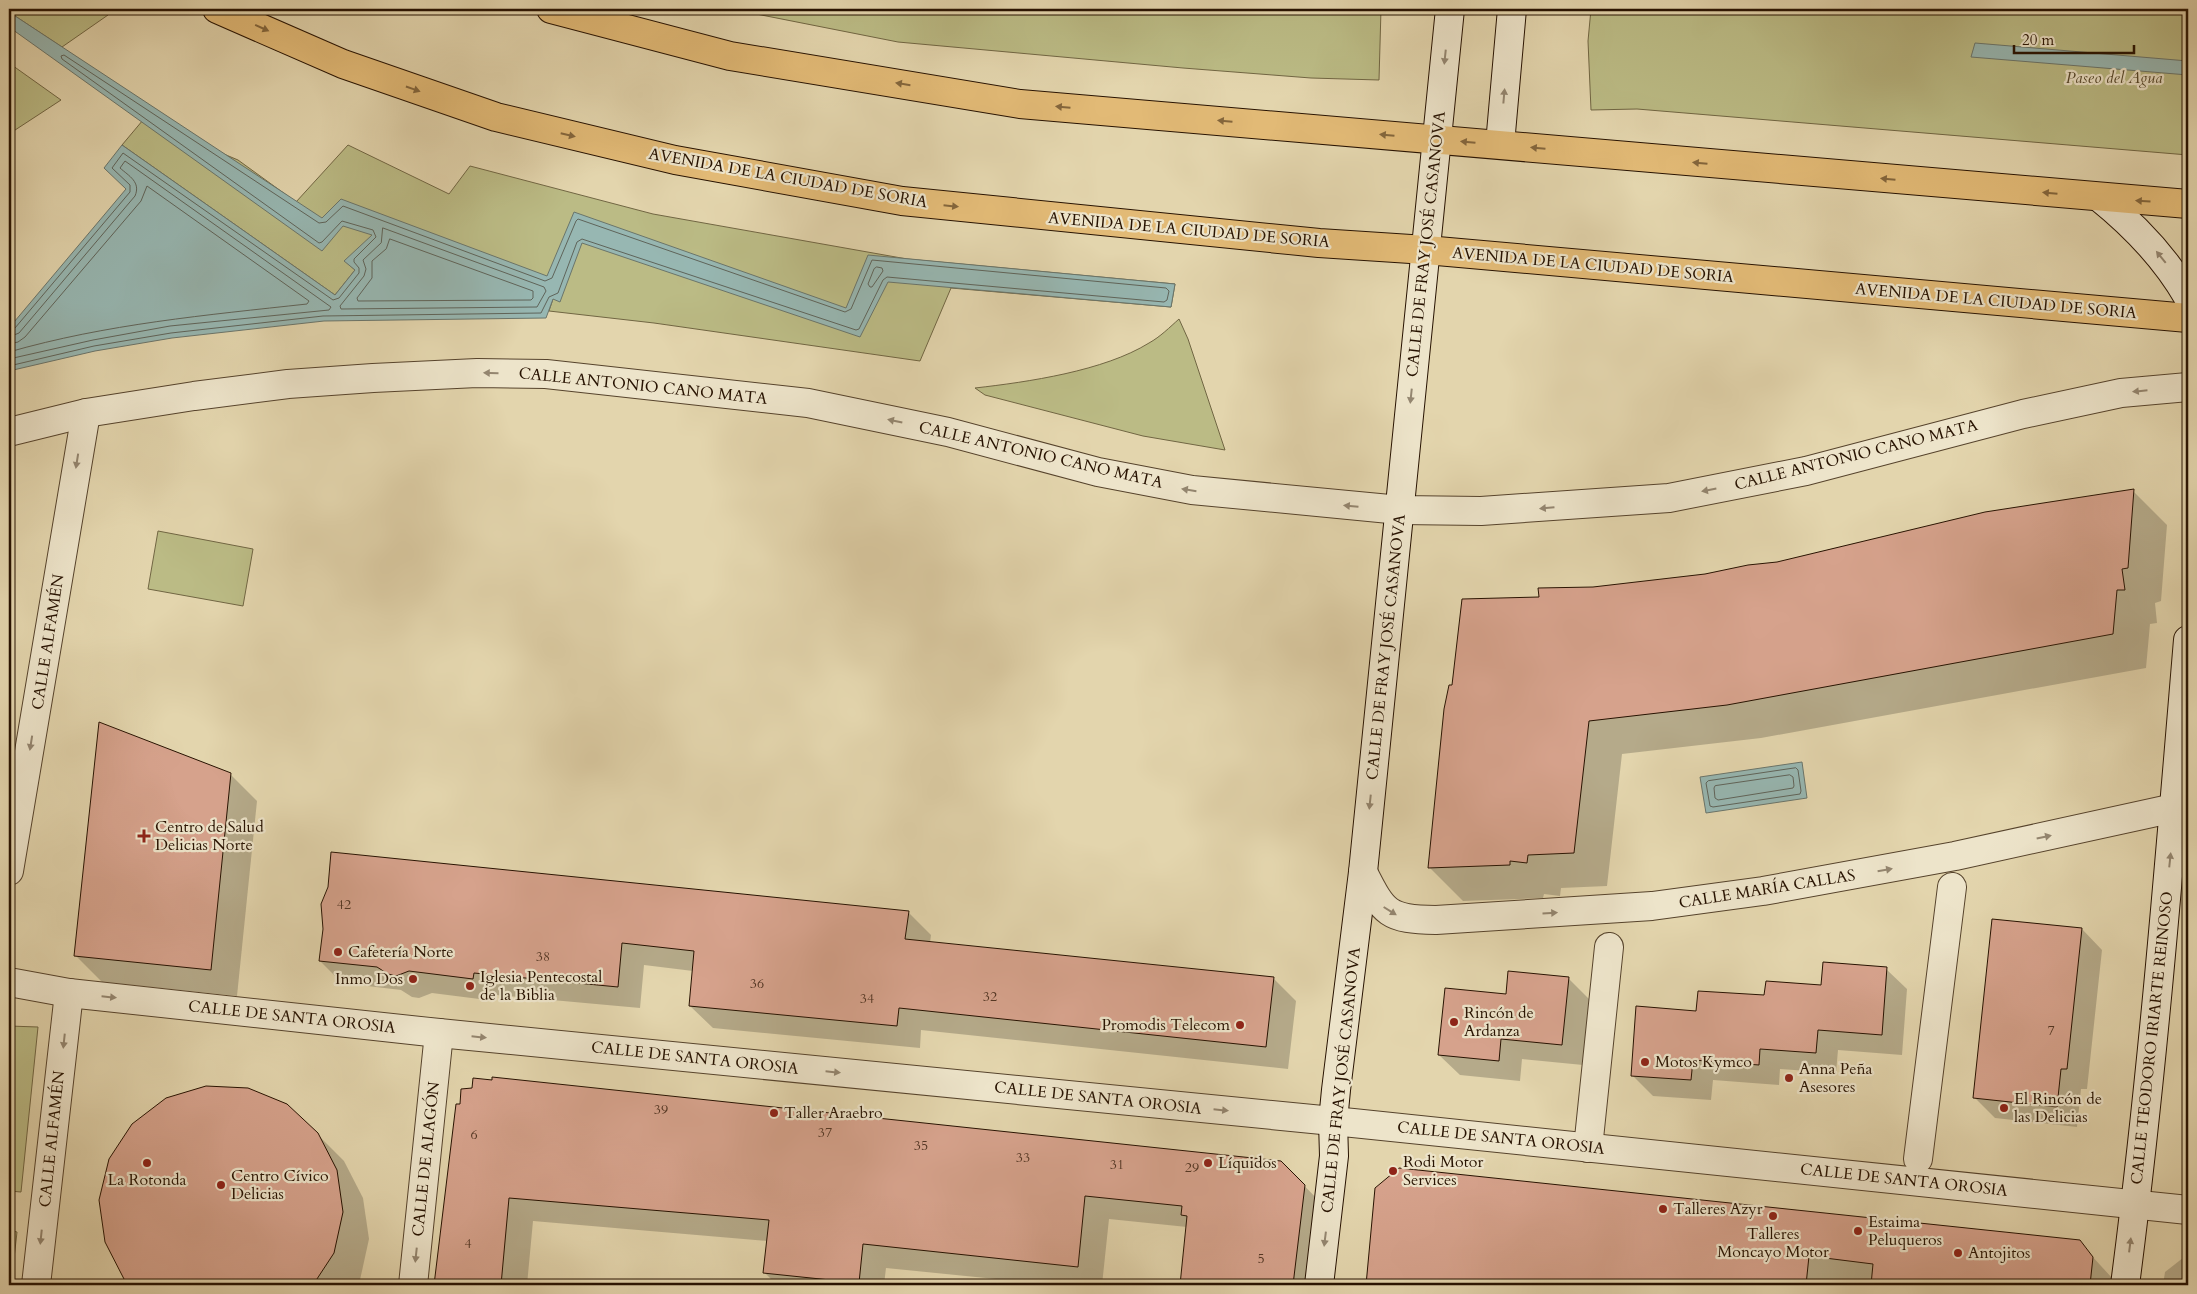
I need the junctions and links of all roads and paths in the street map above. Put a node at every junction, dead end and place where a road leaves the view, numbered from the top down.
1 (217, 9) edge
2 (551, 9) edge
3 (1450, 9) edge
4 (1512, 9) edge
5 (1436, 139) junction
6 (1500, 144) junction
7 (2099, 198) junction
8 (2188, 204) edge
9 (1426, 250) junction
10 (2188, 297) edge
11 (2188, 318) edge
12 (2188, 387) edge
13 (86, 413) junction
14 (9, 432) edge
15 (1400, 510) junction
16 (2188, 640) edge
17 (2182, 807) edge
18 (9, 871) edge
19 (1363, 872) junction
20 (1952, 887) dead end
21 (1609, 947) dead end
22 (9, 982) edge
23 (69, 993) junction
24 (439, 1032) junction
25 (1333, 1121) junction
26 (1588, 1148) junction
27 (1918, 1159) dead end
28 (2135, 1204) junction
29 (2188, 1210) edge
30 (36, 1285) edge
31 (413, 1285) edge
32 (1319, 1285) edge
33 (2125, 1285) edge

1 -> 9 main road, AVENIDA DE LA CIUDAD DE SORIA
5 -> 2 main road
3 -> 5 street, CALLE DE FRAY JOSÉ CASANOVA
6 -> 4 street
6 -> 5 main road
5 - 9 street, CALLE DE FRAY JOSÉ CASANOVA
7 -> 6 main road
8 -> 7 main road
10 -> 7 street
9 - 11 main road, AVENIDA DE LA CIUDAD DE SORIA
9 -> 15 street, CALLE DE FRAY JOSÉ CASANOVA
12 -> 15 street, CALLE ANTONIO CANO MATA
13 - 14 street, CALLE ANTONIO CANO MATA
15 -> 13 street, CALLE ANTONIO CANO MATA
13 -> 18 street, CALLE ALFAMÉN
15 -> 19 street, CALLE DE FRAY JOSÉ CASANOVA
16 - 17 street, CALLE TEODORO IRIARTE REINOSO
19 -> 17 street, CALLE MARÍA CALLAS
28 -> 17 street, CALLE TEODORO IRIARTE REINOSO
19 - 25 street, CALLE DE FRAY JOSÉ CASANOVA
20 - 27 street
21 - 26 street
22 - 23 street, CALLE DE SANTA OROSIA
23 -> 24 street, CALLE DE SANTA OROSIA
23 -> 30 street, CALLE ALFAMÉN
24 -> 25 street, CALLE DE SANTA OROSIA
24 -> 31 street, CALLE DE ALAGÓN
25 - 26 street, CALLE DE SANTA OROSIA
25 -> 32 street, CALLE DE FRAY JOSÉ CASANOVA
26 - 28 street, CALLE DE SANTA OROSIA
28 - 29 street, CALLE DE SANTA OROSIA
33 -> 28 street, CALLE TEODORO IRIARTE REINOSO

